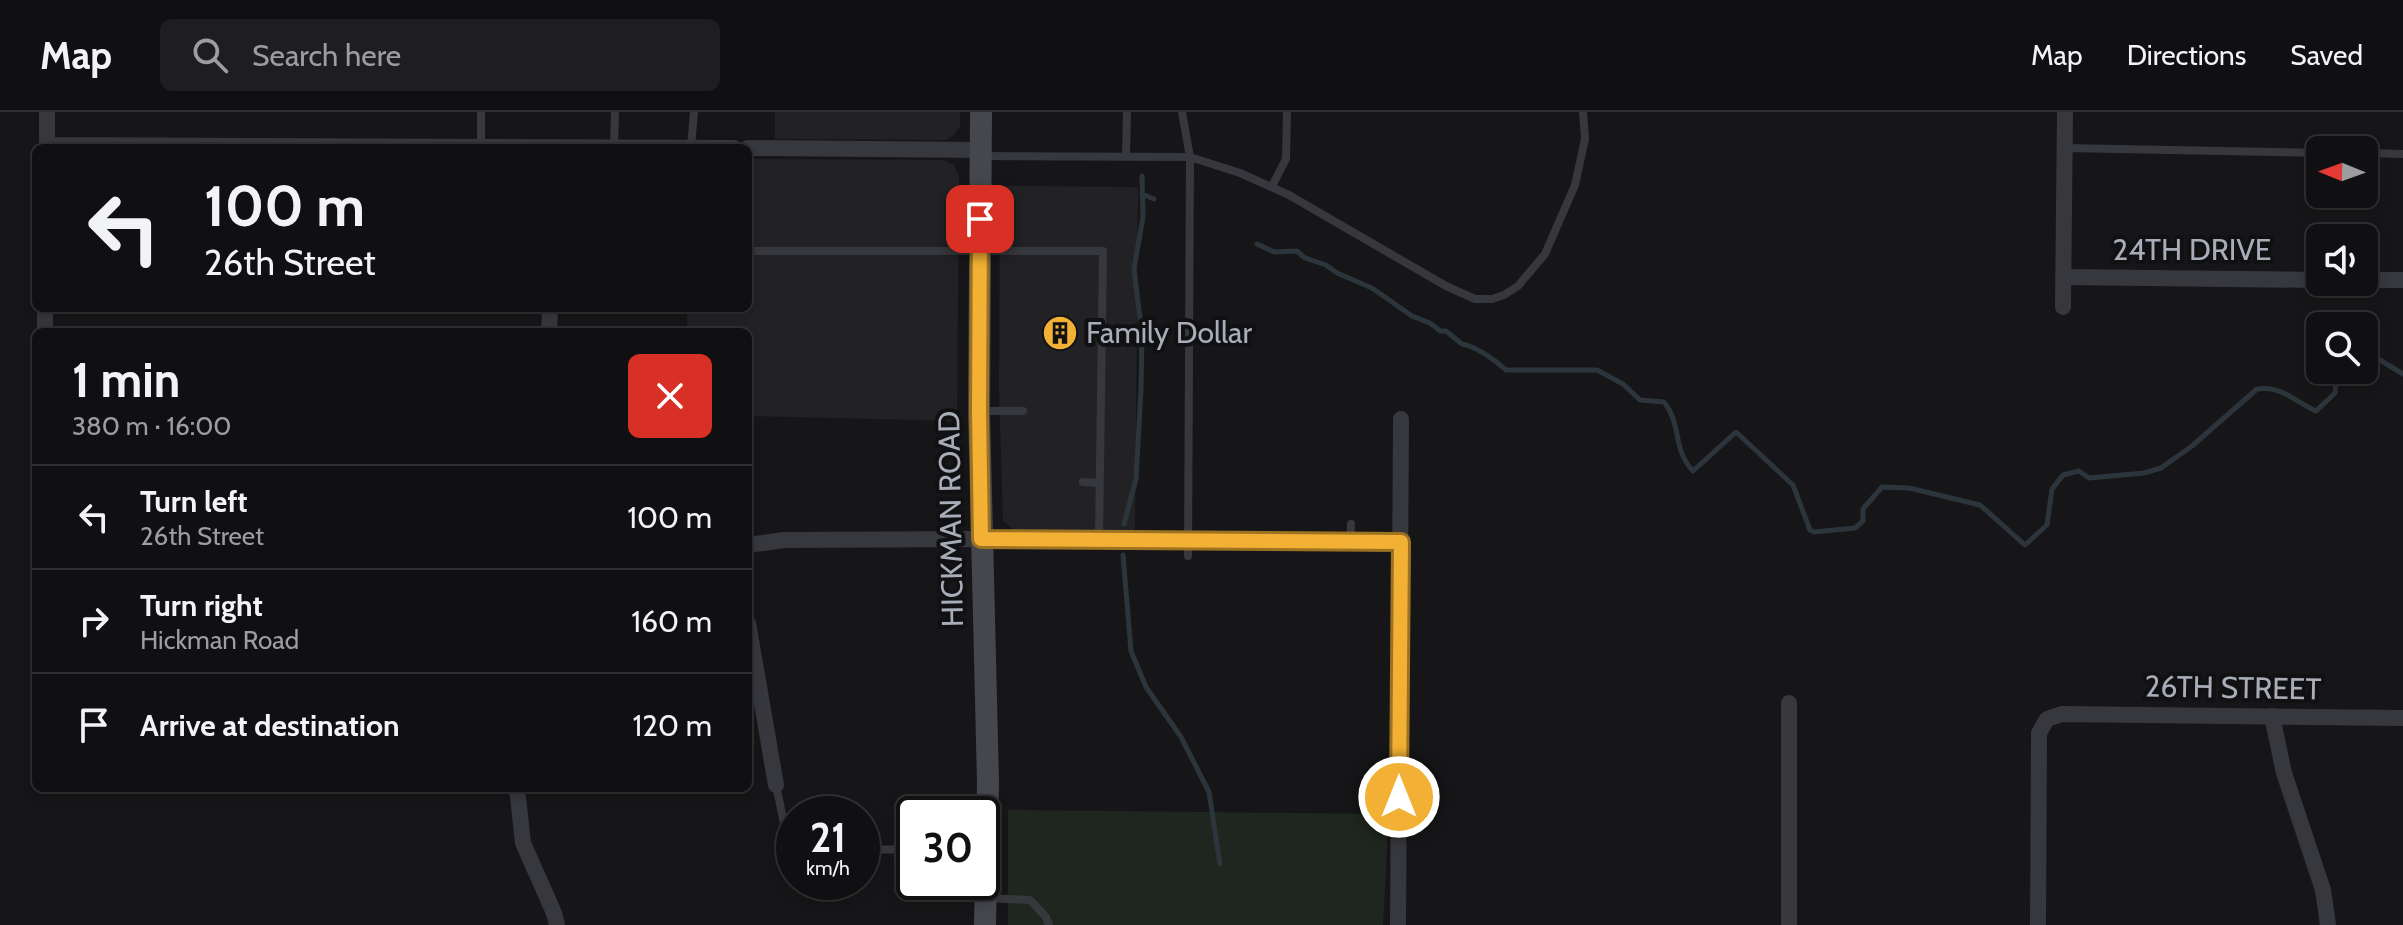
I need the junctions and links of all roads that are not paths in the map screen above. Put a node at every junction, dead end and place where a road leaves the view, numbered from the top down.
1 (47, 112) edge
2 (481, 112) edge
3 (615, 112) edge
4 (694, 112) edge
5 (981, 112) edge
6 (1127, 112) edge
7 (1182, 112) edge
8 (1287, 112) edge
9 (1583, 112) edge
10 (2065, 112) edge
11 (47, 144) edge
12 (481, 144) edge
13 (614, 144) edge
14 (691, 144) edge
15 (752, 148) edge
16 (2065, 148) junction
17 (980, 153) junction
18 (2306, 153) edge
19 (2378, 153) edge
20 (2403, 154) edge
21 (1126, 156) junction
22 (1190, 157) junction
23 (1272, 186) junction
24 (752, 251) edge
25 (979, 251) junction
26 (2064, 277) junction
27 (2306, 280) edge
28 (2378, 280) edge
29 (2403, 280) edge
30 (2063, 307) dead end
31 (979, 411) junction
32 (1023, 411) dead end
33 (1401, 419) dead end
34 (1083, 482) dead end
35 (1099, 483) junction
36 (981, 539) junction
37 (1099, 540) junction
38 (1401, 542) junction
39 (752, 544) edge
40 (1188, 548) junction
41 (752, 646) edge
42 (1789, 703) dead end
43 (2272, 716) junction
44 (2403, 718) edge
45 (776, 785) joint
46 (517, 792) edge
47 (778, 796) edge
48 (987, 796) edge
49 (1000, 899) edge
50 (986, 900) edge
51 (557, 925) edge
52 (985, 925) edge
53 (1049, 925) edge
54 (1398, 925) edge
55 (1789, 925) edge
56 (2038, 925) edge
57 (2328, 925) edge

1 - 11 street
2 - 12 lane
3 - 13 lane
4 - 14 lane
5 - 17 main road, HICKMAN ROAD
6 - 21 lane
7 - 22 lane
8 - 23 lane
9 - 23 lane
10 - 16 street
15 - 17 street
16 - 18 lane
16 - 26 street
17 - 21 lane
17 - 25 main road, HICKMAN ROAD
19 - 20 lane
21 - 22 lane
22 - 23 lane
22 - 40 lane
24 - 25 lane
25 - 31 main road, HICKMAN ROAD
25 - 35 lane
26 - 27 street, 24TH DRIVE
26 - 30 street
28 - 29 street
31 - 32 lane
31 - 36 main road, HICKMAN ROAD
33 - 38 street
34 - 35 lane
35 - 37 lane
36 - 37 street
36 - 39 street
36 - 48 main road, HICKMAN ROAD
37 - 40 street
38 - 40 street
38 - 54 street
41 - 45 street
42 - 55 street
43 - 44 street, 26TH STREET
43 - 56 street, 26TH STREET
43 - 57 street
45 - 47 lane
46 - 51 street
49 - 53 lane
50 - 52 main road, HICKMAN ROAD

